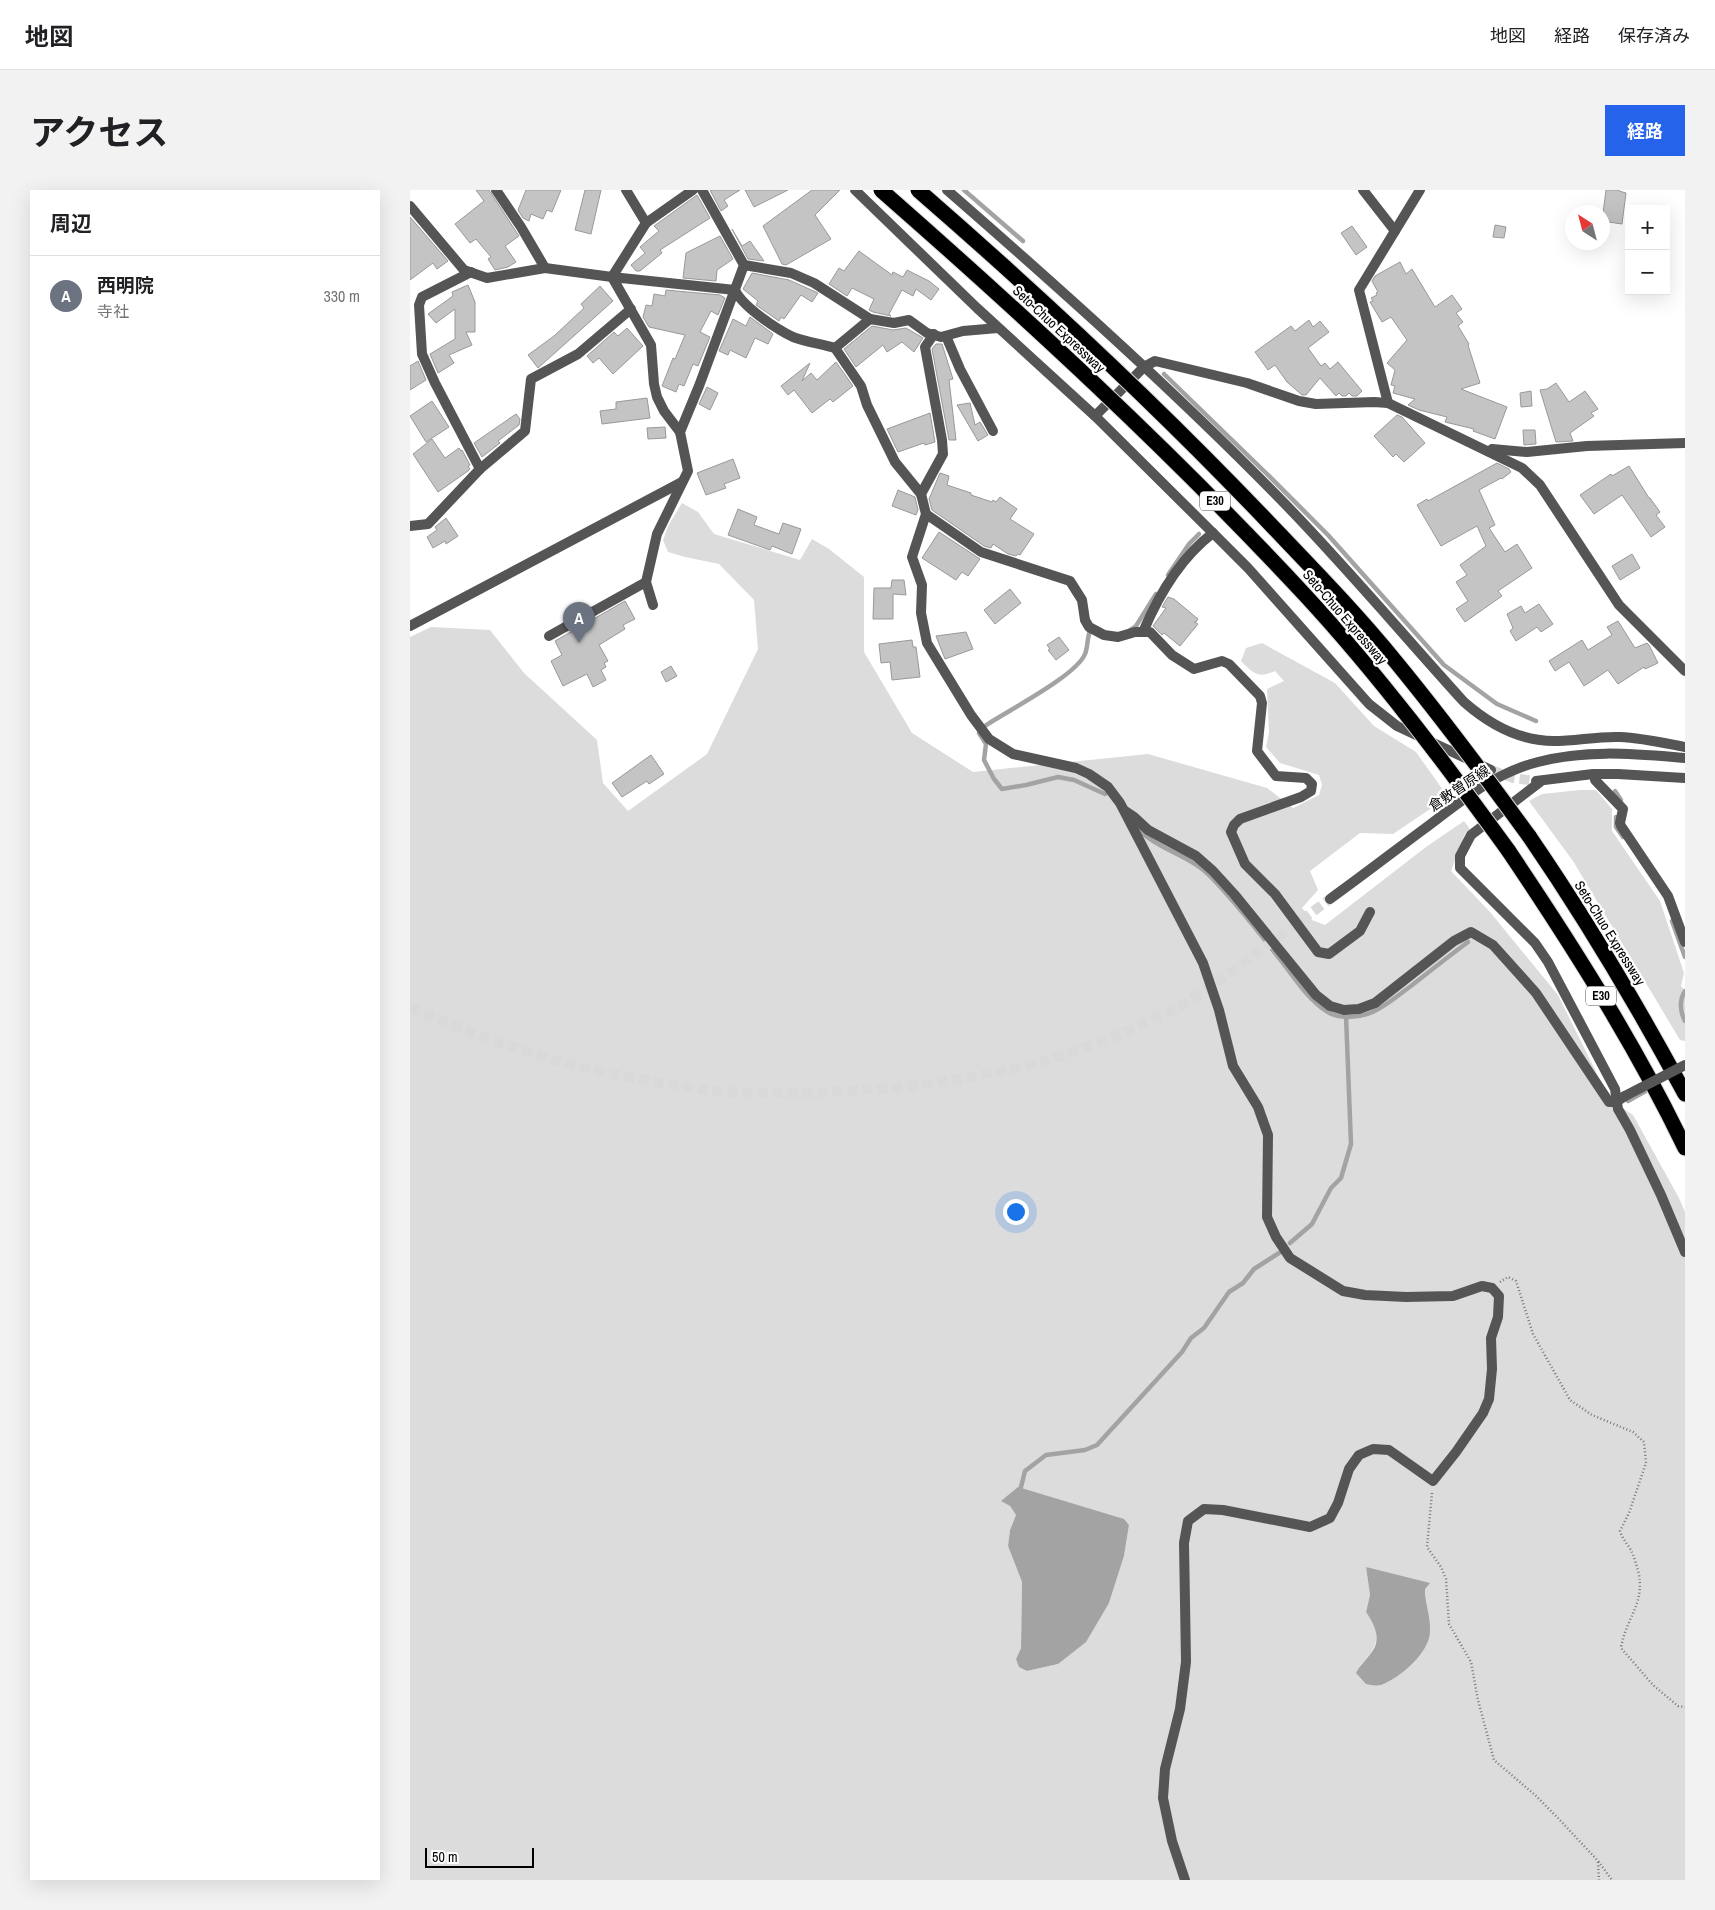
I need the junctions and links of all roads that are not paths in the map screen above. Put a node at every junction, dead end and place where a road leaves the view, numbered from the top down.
1 (496, 190) edge
2 (626, 190) edge
3 (693, 190) edge
4 (702, 190) edge
5 (854, 190) edge
6 (880, 190) edge
7 (918, 190) edge
8 (947, 190) edge
9 (1363, 190) edge
10 (1414, 192) edge
11 (410, 206) edge
12 (646, 223) junction
13 (1395, 231) junction
14 (744, 265) junction
15 (545, 268) junction
16 (471, 272) junction
17 (612, 277) junction
18 (735, 290) junction
19 (414, 304) edge
20 (631, 309) junction
21 (870, 319) junction
22 (998, 328) junction
23 (934, 334) junction
24 (946, 336) junction
25 (835, 348) junction
26 (1144, 367) junction
27 (1388, 403) junction
28 (1094, 416) junction
29 (993, 431) dead end
30 (680, 432) junction
31 (1685, 443) edge
32 (1486, 449) junction
33 (480, 469) junction
34 (682, 482) junction
35 (921, 494) junction
36 (926, 514) junction
37 (410, 526) edge
38 (1213, 533) junction
39 (646, 582) junction
40 (652, 605) dead end
41 (410, 626) edge
42 (1143, 632) junction
43 (548, 636) dead end
44 (1685, 671) edge
45 (1685, 748) edge
46 (1685, 758) edge
47 (1491, 770) tunnel mouth
48 (1596, 774) junction
49 (1685, 778) edge
50 (1124, 811) junction
51 (1330, 899) tunnel mouth
52 (1370, 912) dead end
53 (1685, 942) edge
54 (1685, 1065) edge
55 (1685, 1094) edge
56 (1621, 1099) junction
57 (1685, 1148) edge
58 (1685, 1252) edge
59 (1185, 1880) edge

1 - 15 street
2 - 12 street
3 - 12 street
4 - 14 street
5 - 22 street
6 - 57 highway, Seto-Chuo Expressway / E30, bridge
7 - 55 highway, Seto-Chuo Expressway / E30, bridge
8 - 26 street
9 - 13 street
10 - 13 street
11 - 16 street
12 - 17 street
13 - 27 street
14 - 18 street
14 - 21 street
15 - 16 street
15 - 17 street
16 - 19 street
17 - 18 street
17 - 20 street
18 - 25 street
18 - 30 street
19 - 33 street
20 - 30 street
20 - 33 street
21 - 23 street
21 - 25 street
22 - 24 street
22 - 28 street
23 - 24 street
23 - 35 street
24 - 29 street
25 - 35 street
26 - 27 street
26 - 28 street
26 - 45 street
27 - 32 street
28 - 38 street
30 - 34 street
31 - 32 street
32 - 44 street
33 - 37 street
34 - 39 street
34 - 41 street
35 - 36 street
36 - 42 street
36 - 50 street
38 - 42 street
38 - 47 street
39 - 40 street
39 - 43 street
42 - 52 street
46 - 51 street, 倉敷曽原線
48 - 49 street
48 - 53 street
48 - 56 street
50 - 56 street
50 - 59 street
54 - 56 street, bridge
56 - 58 street

